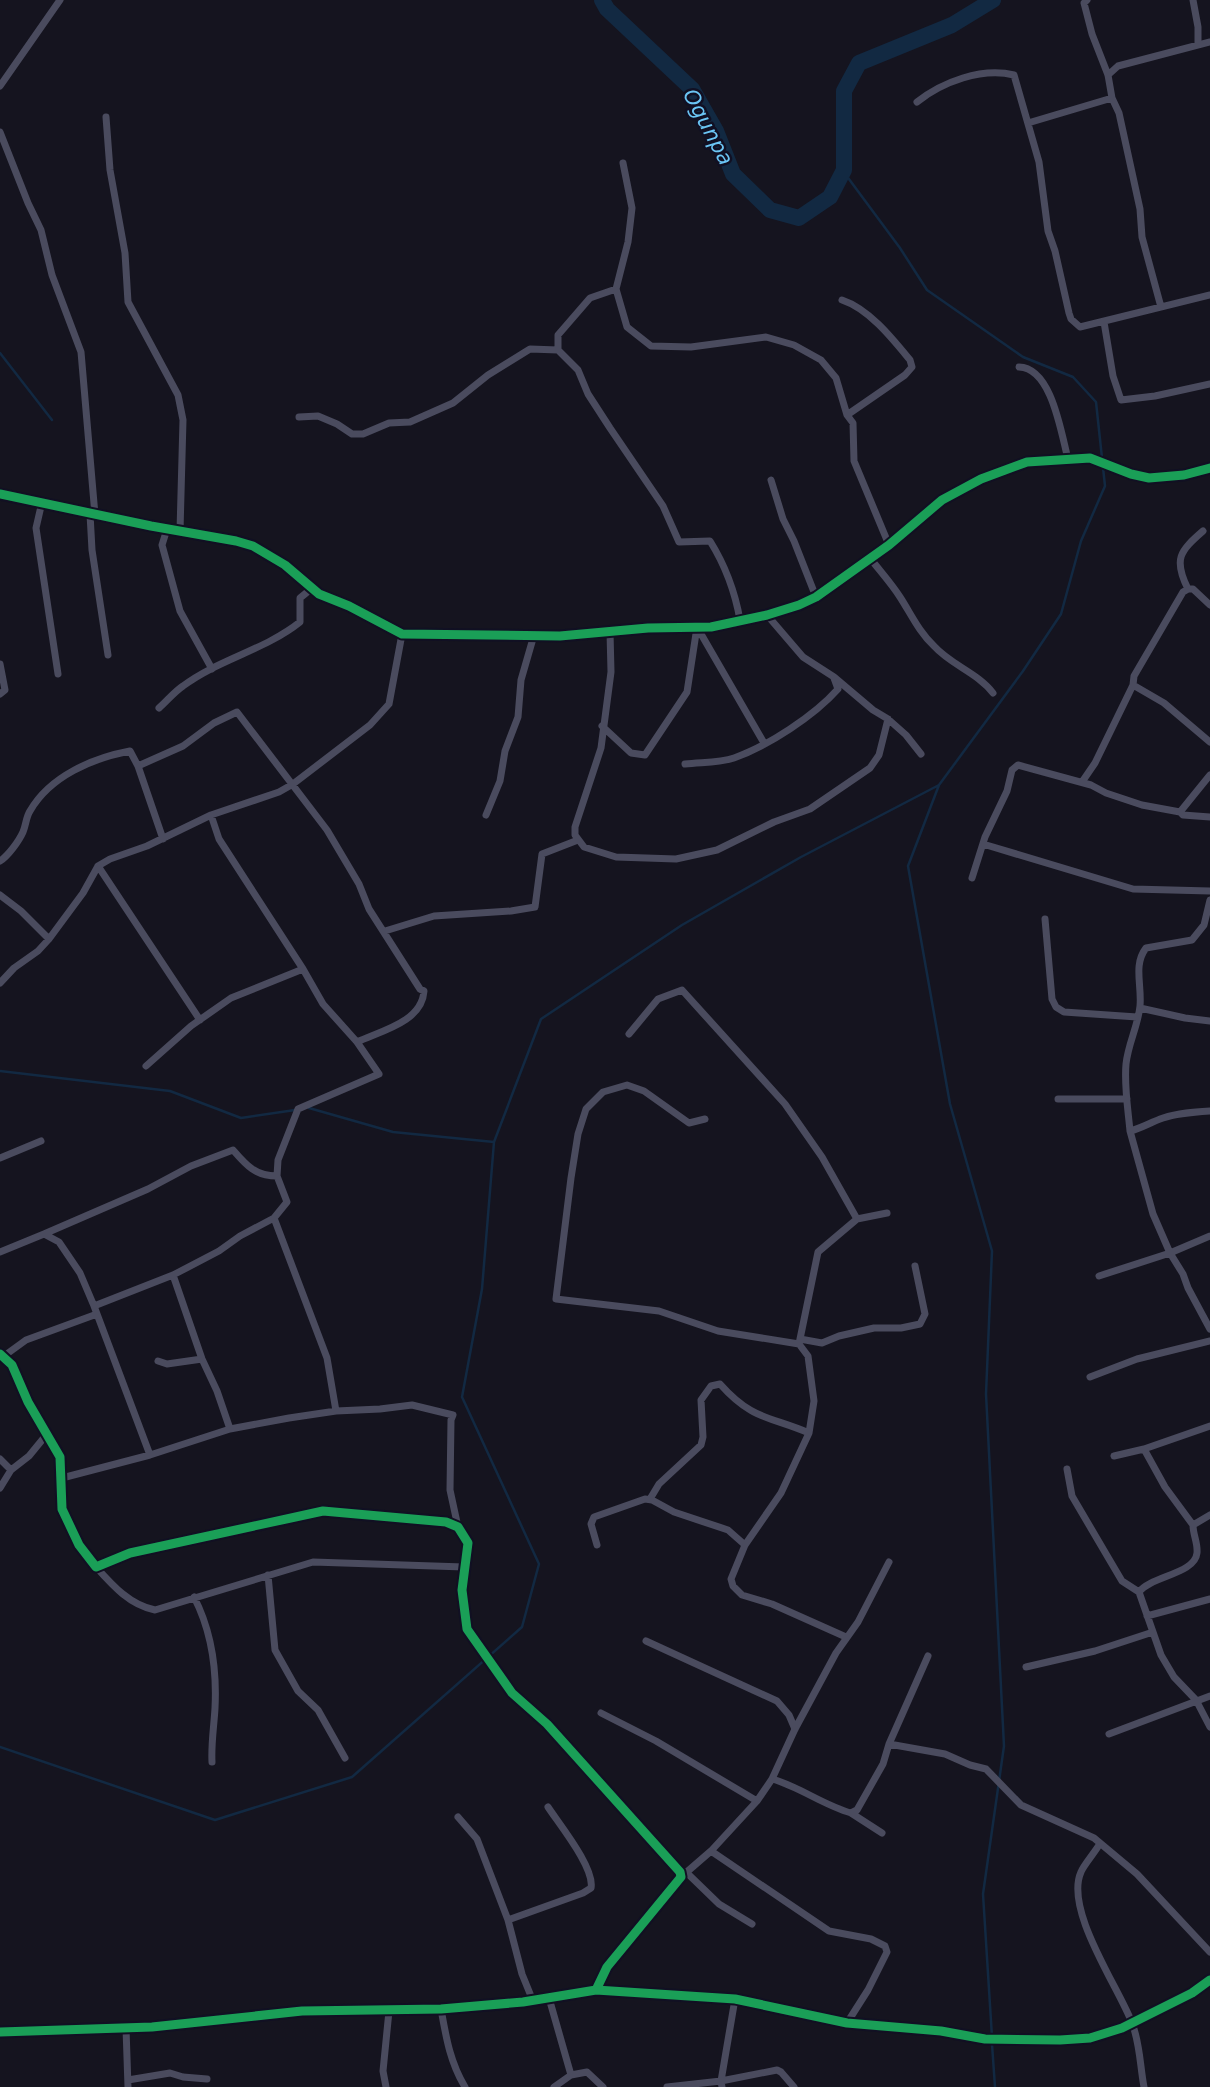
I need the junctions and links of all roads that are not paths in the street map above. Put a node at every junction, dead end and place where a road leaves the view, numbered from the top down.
1 (60, 0) edge
2 (1087, 0) edge
3 (1193, 0) edge
4 (1210, 42) edge
5 (1198, 44) junction
6 (1014, 75) junction
7 (1108, 75) junction
8 (0, 86) edge
9 (1112, 98) junction
10 (917, 102) dead end
11 (106, 117) dead end
12 (0, 132) edge
13 (623, 163) dead end
14 (617, 289) junction
15 (1210, 295) edge
16 (842, 300) dead end
17 (1161, 307) junction
18 (1104, 322) junction
19 (558, 350) junction
20 (1019, 367) dead end
21 (1210, 384) edge
22 (847, 415) junction
23 (299, 417) dead end
24 (1068, 459) junction
25 (1210, 468) edge
26 (771, 480) dead end
27 (0, 494) edge
28 (42, 502) junction
29 (92, 514) junction
30 (167, 529) junction
31 (180, 531) junction
32 (1203, 531) dead end
33 (889, 545) junction
34 (870, 558) junction
35 (311, 589) junction
36 (1188, 589) junction
37 (816, 597) junction
38 (1210, 605) edge
39 (767, 615) junction
40 (740, 620) junction
41 (697, 627) junction
42 (610, 632) junction
43 (402, 634) junction
44 (534, 635) junction
45 (108, 655) dead end
46 (0, 664) edge
47 (212, 669) junction
48 (58, 674) dead end
49 (834, 677) junction
50 (1133, 685) junction
51 (993, 693) dead end
52 (0, 694) edge
53 (159, 708) dead end
54 (888, 719) junction
55 (602, 726) junction
56 (1210, 742) edge
57 (764, 743) junction
58 (921, 754) dead end
59 (685, 764) dead end
60 (138, 766) junction
61 (1210, 775) edge
62 (1082, 782) junction
63 (293, 784) junction
64 (1180, 812) junction
65 (211, 815) junction
66 (486, 815) dead end
67 (1210, 817) edge
68 (163, 839) junction
69 (578, 840) junction
70 (983, 844) junction
71 (0, 861) edge
72 (98, 866) junction
73 (972, 878) dead end
74 (1210, 891) edge
75 (0, 895) edge
76 (1210, 900) edge
77 (1045, 919) dead end
78 (385, 931) junction
79 (49, 939) junction
80 (303, 970) junction
81 (0, 983) edge
82 (1140, 1008) junction
83 (1136, 1017) junction
84 (200, 1020) junction
85 (1210, 1021) edge
86 (629, 1034) dead end
87 (357, 1042) junction
88 (146, 1066) dead end
89 (1058, 1099) dead end
90 (1127, 1099) junction
91 (1210, 1111) edge
92 (705, 1119) dead end
93 (1130, 1130) junction
94 (41, 1141) dead end
95 (0, 1158) edge
96 (277, 1176) junction
97 (887, 1213) dead end
98 (274, 1218) junction
99 (857, 1219) junction
100 (44, 1234) junction
101 (1210, 1236) edge
102 (0, 1252) edge
103 (1170, 1253) junction
104 (915, 1266) dead end
105 (173, 1275) junction
106 (1099, 1276) dead end
107 (95, 1310) junction
108 (1210, 1329) edge
109 (1210, 1341) edge
110 (800, 1342) junction
111 (2, 1355) edge
112 (202, 1359) junction
113 (158, 1362) dead end
114 (1090, 1377) dead end
115 (336, 1411) junction
116 (1210, 1426) edge
117 (230, 1429) junction
118 (809, 1433) junction
119 (47, 1434) junction
120 (1144, 1449) junction
121 (149, 1455) junction
122 (1114, 1456) dead end
123 (0, 1459) edge
124 (1067, 1469) dead end
125 (11, 1470) junction
126 (62, 1478) junction
127 (0, 1488) edge
128 (650, 1499) junction
129 (1210, 1515) edge
130 (1193, 1525) junction
131 (458, 1527) junction
132 (597, 1545) dead end
133 (744, 1545) junction
134 (890, 1562) dead end
135 (96, 1567) junction
136 (464, 1567) junction
137 (268, 1575) junction
138 (1139, 1592) junction
139 (194, 1597) junction
140 (1210, 1599) edge
141 (1147, 1616) junction
142 (1153, 1632) junction
143 (846, 1637) junction
144 (646, 1641) dead end
145 (928, 1657) dead end
146 (1026, 1667) dead end
147 (1210, 1696) edge
148 (1196, 1700) junction
149 (601, 1713) dead end
150 (1210, 1727) edge
151 (795, 1729) junction
152 (1108, 1734) dead end
153 (889, 1744) junction
154 (345, 1758) dead end
155 (212, 1762) dead end
156 (772, 1779) junction
157 (757, 1801) junction
158 (548, 1807) dead end
159 (851, 1813) junction
160 (458, 1817) dead end
161 (882, 1833) dead end
162 (1099, 1845) junction
163 (711, 1851) junction
164 (683, 1874) junction
165 (508, 1920) junction
166 (752, 1924) dead end
167 (1210, 1952) edge
168 (1210, 1980) edge
169 (596, 1990) junction
170 (549, 1998) junction
171 (734, 1999) junction
172 (533, 2001) junction
173 (441, 2009) junction
174 (389, 2011) junction
175 (847, 2023) junction
176 (1132, 2023) junction
177 (126, 2028) junction
178 (0, 2032) edge
179 (570, 2075) junction
180 (207, 2079) dead end
181 (128, 2083) edge
182 (722, 2084) edge
183 (386, 2087) edge
184 (466, 2087) edge
185 (554, 2087) edge
186 (603, 2087) edge
187 (667, 2087) edge
188 (794, 2087) edge
189 (1144, 2087) edge

1 - 8 street
2 - 7 street
3 - 5 street
4 - 5 street
5 - 7 street
6 - 9 street
6 - 10 street
6 - 18 street
7 - 9 street
9 - 17 street
11 - 31 street
12 - 29 street
13 - 14 street
14 - 19 street
14 - 22 street
15 - 17 street
16 - 22 street
17 - 18 street
18 - 21 street
19 - 23 street
19 - 40 street
20 - 24 street
22 - 33 street
24 - 25 street
24 - 33 street
26 - 37 street
27 - 28 street
28 - 29 street
28 - 48 street
29 - 30 street
29 - 45 street
30 - 31 street
30 - 47 street
31 - 35 street
32 - 36 street
33 - 34 street
34 - 37 street
34 - 51 street
35 - 43 street
35 - 47 street
36 - 38 street
36 - 50 street
37 - 39 street
39 - 40 street
39 - 49 street
40 - 41 street
41 - 42 street
41 - 55 street
41 - 57 street
42 - 44 street
42 - 55 street
43 - 44 street
43 - 63 street
44 - 66 street
46 - 52 street
47 - 53 street
49 - 54 street
49 - 57 street
50 - 56 street
50 - 62 street
54 - 58 street
54 - 69 street
55 - 69 street
57 - 59 street
60 - 63 street
60 - 68 street
60 - 71 street
61 - 64 street
62 - 64 street
62 - 70 street
63 - 65 street
63 - 78 street
64 - 67 street
65 - 68 street
65 - 80 street
68 - 72 street
69 - 78 street
70 - 73 street
70 - 74 street
72 - 79 street
72 - 84 street
75 - 79 street
76 - 82 street
77 - 83 street
78 - 87 street
79 - 81 street
80 - 84 street
80 - 87 street
82 - 83 street
82 - 85 street
83 - 90 street
84 - 88 street
86 - 99 street
87 - 96 street
89 - 90 street
90 - 93 street
91 - 93 street
92 - 110 street
93 - 103 street
94 - 95 street
96 - 98 street
96 - 100 street
97 - 99 street
98 - 105 street
98 - 115 street
99 - 110 street
100 - 102 street
100 - 107 street
101 - 103 street
103 - 106 street
103 - 108 street
104 - 110 street
105 - 107 street
105 - 112 street
107 - 111 street
107 - 121 street
109 - 114 street
110 - 118 street
111 - 119 street
112 - 113 street
112 - 117 street
115 - 117 street
115 - 131 street
116 - 120 street
117 - 121 street
118 - 128 street
118 - 133 street
119 - 125 street
119 - 126 street
120 - 122 street
120 - 130 street
121 - 126 street
123 - 125 street
124 - 138 street
125 - 127 street
126 - 135 street
128 - 132 street
128 - 133 street
129 - 130 street
130 - 138 street
131 - 135 street
131 - 136 street
133 - 143 street
134 - 143 street
135 - 139 street
136 - 137 street
136 - 164 street
137 - 139 street
137 - 154 street
138 - 141 street
139 - 155 street
140 - 141 street
141 - 142 street
142 - 146 street
142 - 148 street
143 - 151 street
144 - 151 street
145 - 153 street
147 - 148 street
148 - 150 street
148 - 152 street
149 - 157 street
151 - 156 street
153 - 159 street
153 - 162 street
156 - 157 street
156 - 159 street
157 - 163 street
158 - 165 street
159 - 161 street
160 - 165 street
162 - 167 street
162 - 176 street
163 - 164 street
163 - 175 street
164 - 166 street
164 - 169 street
165 - 172 street
168 - 176 street
169 - 170 street
169 - 171 street
170 - 172 street
170 - 179 street
171 - 175 street
171 - 182 street
172 - 173 street
173 - 174 street
173 - 184 street
174 - 177 street
174 - 183 street
175 - 176 street
176 - 189 street
177 - 178 street
177 - 181 street
179 - 185 street
179 - 186 street
180 - 181 street
182 - 187 street
182 - 188 street

